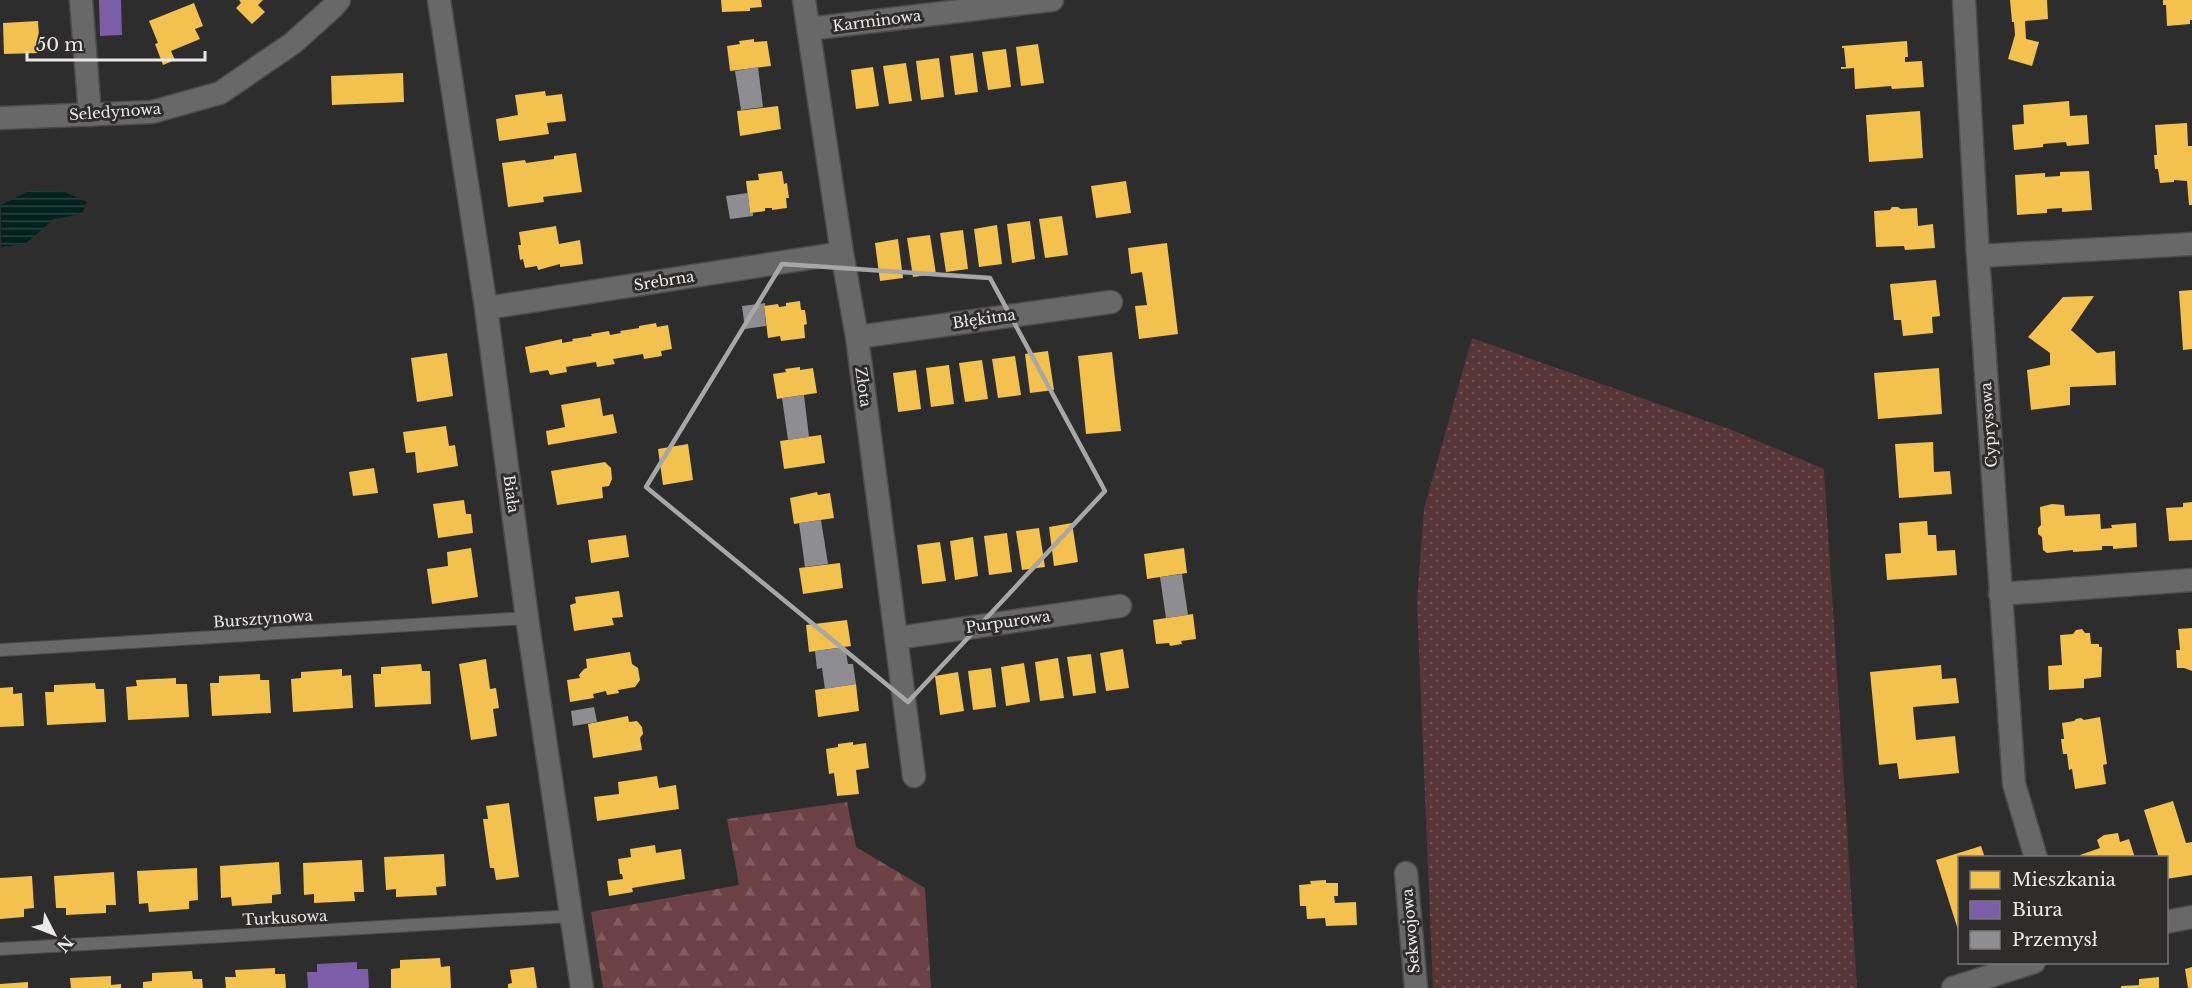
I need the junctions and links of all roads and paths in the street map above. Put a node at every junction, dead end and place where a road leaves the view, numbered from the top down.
1 (81, 0) edge
2 (339, 0) edge
3 (439, 0) edge
4 (804, 0) edge
5 (1052, 0) edge
6 (1964, 0) edge
7 (808, 29) junction
8 (90, 115) junction
9 (0, 118) edge
10 (2192, 244) edge
11 (842, 253) junction
12 (1978, 256) junction
13 (1111, 302) dead end
14 (486, 308) junction
15 (857, 337) junction
16 (2192, 580) edge
17 (2000, 594) junction
18 (1120, 606) dead end
19 (527, 618) junction
20 (897, 638) junction
21 (0, 650) edge
22 (914, 776) dead end
23 (2035, 856) edge
24 (1406, 873) dead end
25 (572, 916) junction
26 (2192, 918) edge
27 (2168, 922) edge
28 (0, 949) edge
29 (2031, 964) edge
30 (582, 988) edge
31 (1416, 988) edge
32 (1953, 988) edge

1 - 8 street
2 - 8 street, Seledynowa
3 - 14 street, Biała
4 - 7 street, Złota
5 - 7 street, Karminowa
6 - 12 street, Cyprysowa
7 - 11 street, Złota
8 - 9 street, Seledynowa
10 - 12 street
11 - 14 street, Srebrna
11 - 15 street, Złota
12 - 17 street, Cyprysowa
13 - 15 street, Błękitna
14 - 19 street, Biała
15 - 20 street, Złota
16 - 17 street
17 - 23 street, Cyprysowa
18 - 20 street, Purpurowa
19 - 21 lane, Bursztynowa
19 - 25 street, Biała
20 - 22 street, Złota
24 - 31 street, Sekwojowa
25 - 28 lane, Turkusowa
25 - 30 street, Biała
26 - 27 street
29 - 32 street

